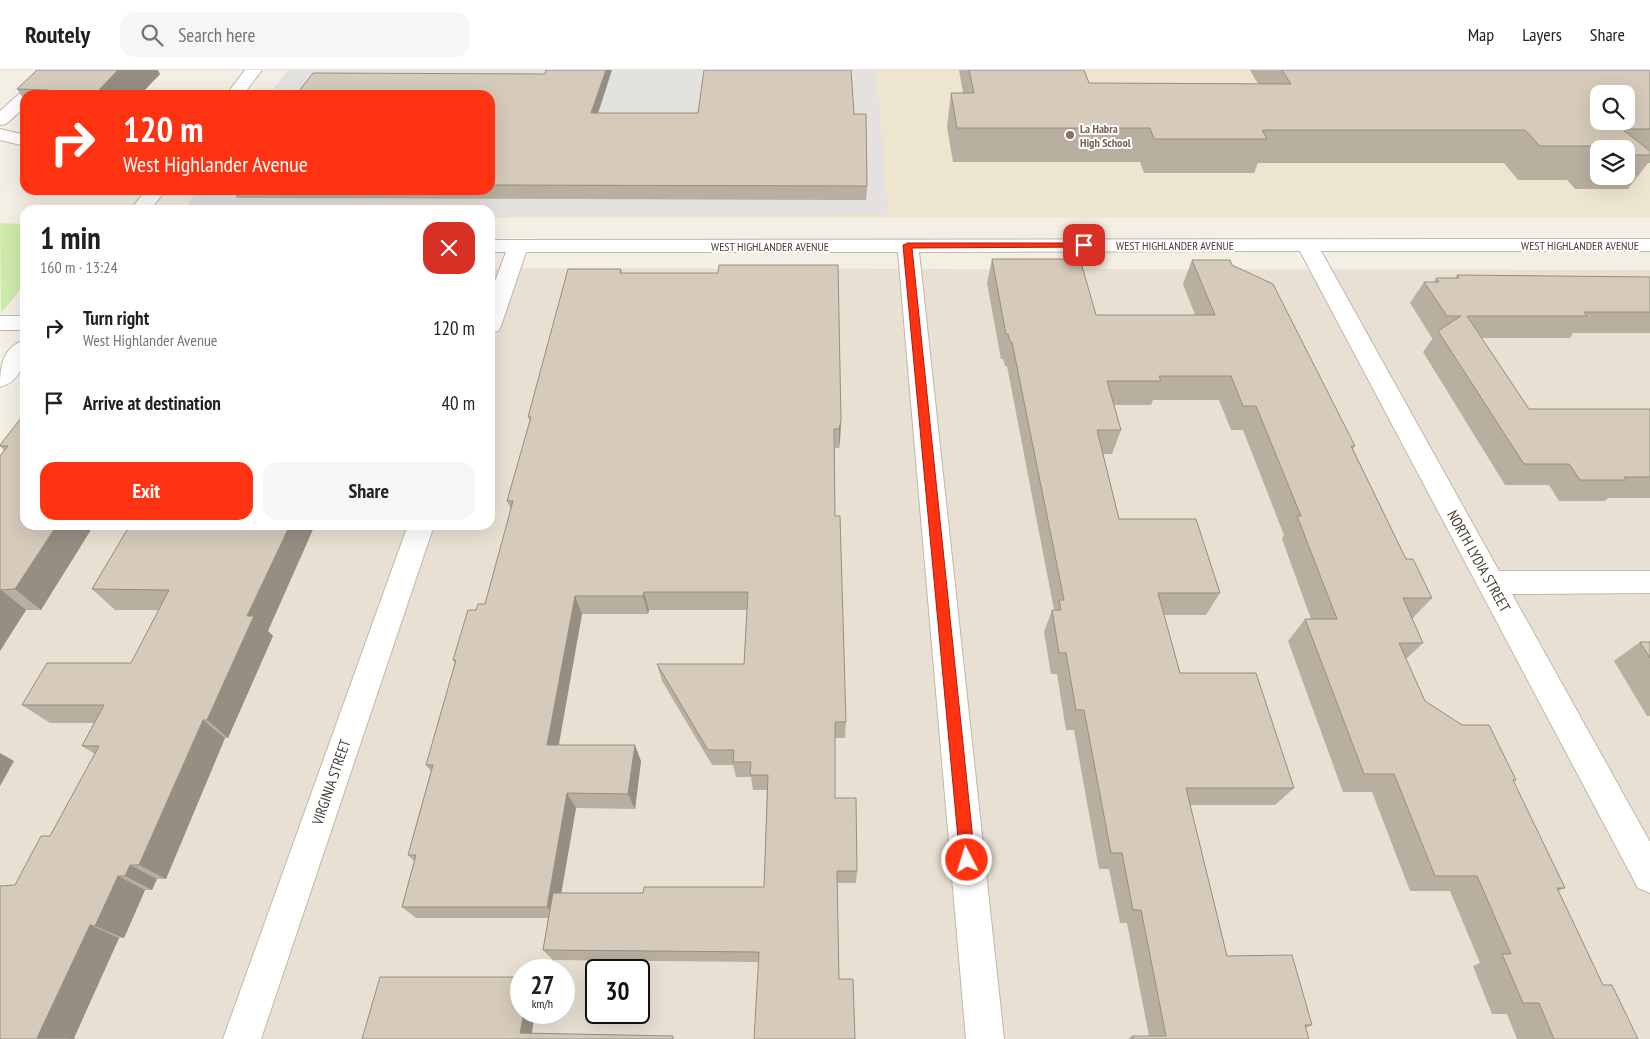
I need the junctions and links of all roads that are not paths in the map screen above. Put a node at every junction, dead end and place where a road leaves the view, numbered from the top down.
1 (254, 70) edge
2 (238, 90) edge
3 (20, 102) edge
4 (0, 120) edge
5 (0, 134) edge
6 (20, 140) edge
7 (152, 195) edge
8 (144, 205) edge
9 (908, 245) junction
10 (1308, 245) junction
11 (1650, 245) edge
12 (495, 246) edge
13 (518, 246) junction
14 (495, 312) edge
15 (0, 323) edge
16 (20, 323) edge
17 (20, 354) edge
18 (0, 379) edge
19 (419, 530) edge
20 (1650, 582) edge
21 (1491, 583) junction
22 (1650, 876) edge
23 (242, 1039) edge
24 (985, 1039) edge

1 - 2 street
3 - 4 street
5 - 6 street
7 - 8 street
9 - 10 street, WEST HIGHLANDER AVENUE
9 - 13 street, WEST HIGHLANDER AVENUE
9 - 24 street
10 - 11 street, WEST HIGHLANDER AVENUE
10 - 21 street, NORTH LYDIA STREET
12 - 13 street, WEST HIGHLANDER AVENUE
13 - 14 street
15 - 16 street
17 - 18 street
19 - 23 street, VIRGINIA STREET
20 - 21 street
21 - 22 street, NORTH LYDIA STREET

